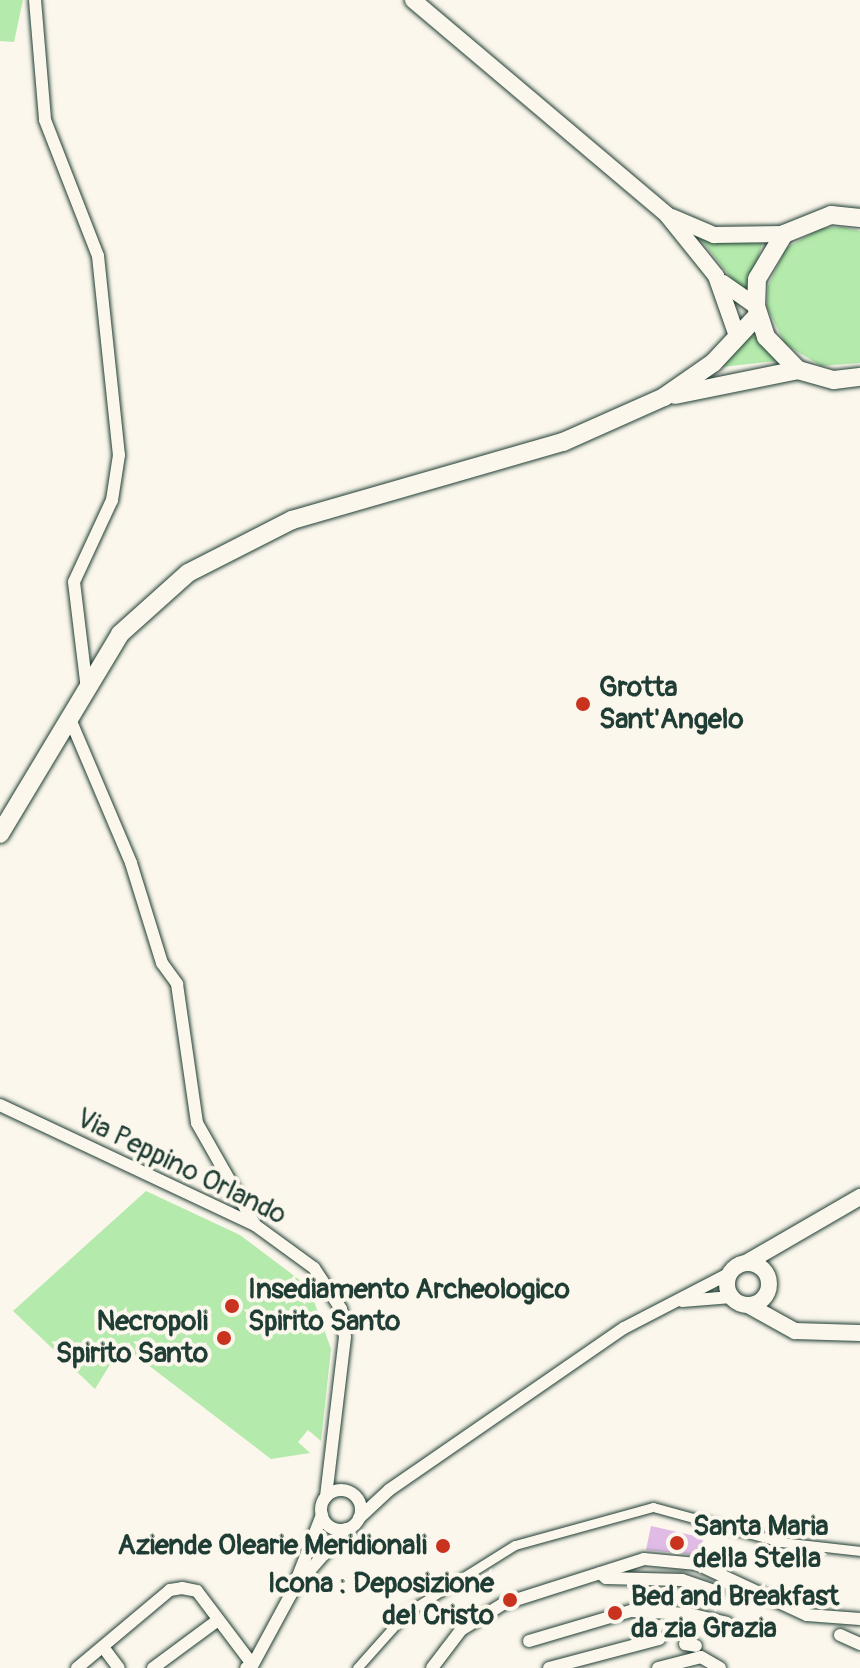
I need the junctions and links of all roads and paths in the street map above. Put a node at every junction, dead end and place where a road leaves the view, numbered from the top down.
1 (35, 0) edge
2 (413, 0) edge
3 (667, 215) junction
4 (860, 218) edge
5 (784, 234) junction
6 (716, 276) junction
7 (756, 311) junction
8 (737, 336) junction
9 (798, 370) junction
10 (860, 377) edge
11 (834, 380) junction
12 (860, 390) edge
13 (664, 397) junction
14 (87, 689) junction
15 (70, 719) junction
16 (0, 834) edge
17 (0, 1105) edge
18 (860, 1197) edge
19 (255, 1225) junction
20 (784, 1240) junction
21 (746, 1263) junction
22 (730, 1273) junction
23 (766, 1273) junction
24 (767, 1291) junction
25 (732, 1297) junction
26 (671, 1303) junction
27 (748, 1305) junction
28 (787, 1326) junction
29 (860, 1333) edge
30 (328, 1476) junction
31 (389, 1490) junction
32 (338, 1491) junction
33 (354, 1495) junction
34 (326, 1497) junction
35 (322, 1515) junction
36 (359, 1518) junction
37 (346, 1529) junction
38 (860, 1551) edge
39 (600, 1573) junction
40 (717, 1592) dead end
41 (291, 1594) junction
42 (860, 1619) edge
43 (218, 1620) junction
44 (727, 1623) dead end
45 (840, 1635) dead end
46 (659, 1639) dead end
47 (529, 1641) dead end
48 (860, 1644) edge
49 (103, 1647) junction
50 (250, 1667) edge
51 (77, 1668) edge
52 (119, 1668) edge
53 (153, 1668) edge
54 (357, 1668) edge
55 (432, 1668) edge
56 (549, 1668) edge
57 (658, 1668) edge
58 (720, 1668) edge

1 - 14 street
2 - 3 street
3 - 5 street
3 - 6 street
4 - 5 main road
5 - 7 main road
6 - 7 street
6 - 8 street
7 - 8 main road
7 - 9 main road
8 - 13 main road
9 - 11 main road
9 - 13 main road
10 - 11 main road
11 - 12 street
13 - 14 main road
14 - 15 main road
15 - 16 main road
15 - 19 street
17 - 19 street, Via Peppino Orlando
18 - 20 street
19 - 30 street, Via Peppino Orlando
20 - 21 street
20 - 23 street
21 - 22 street
21 - 23 street
22 - 25 street
22 - 26 street
23 - 24 street
24 - 27 street
24 - 28 street
25 - 26 street
25 - 27 street
26 - 31 street
27 - 28 street
28 - 29 street
30 - 32 street
30 - 34 street, Via Peppino Orlando
31 - 33 street
31 - 36 street
32 - 33 street
32 - 34 street
33 - 36 street
34 - 35 street
35 - 37 street
35 - 41 street
36 - 37 street
37 - 41 street
38 - 54 street
39 - 40 street
39 - 42 street
39 - 55 street
41 - 50 street
43 - 49 street
43 - 50 street
43 - 53 street
44 - 47 street
45 - 48 street
46 - 56 street
49 - 51 street
49 - 52 street
57 - 58 street

